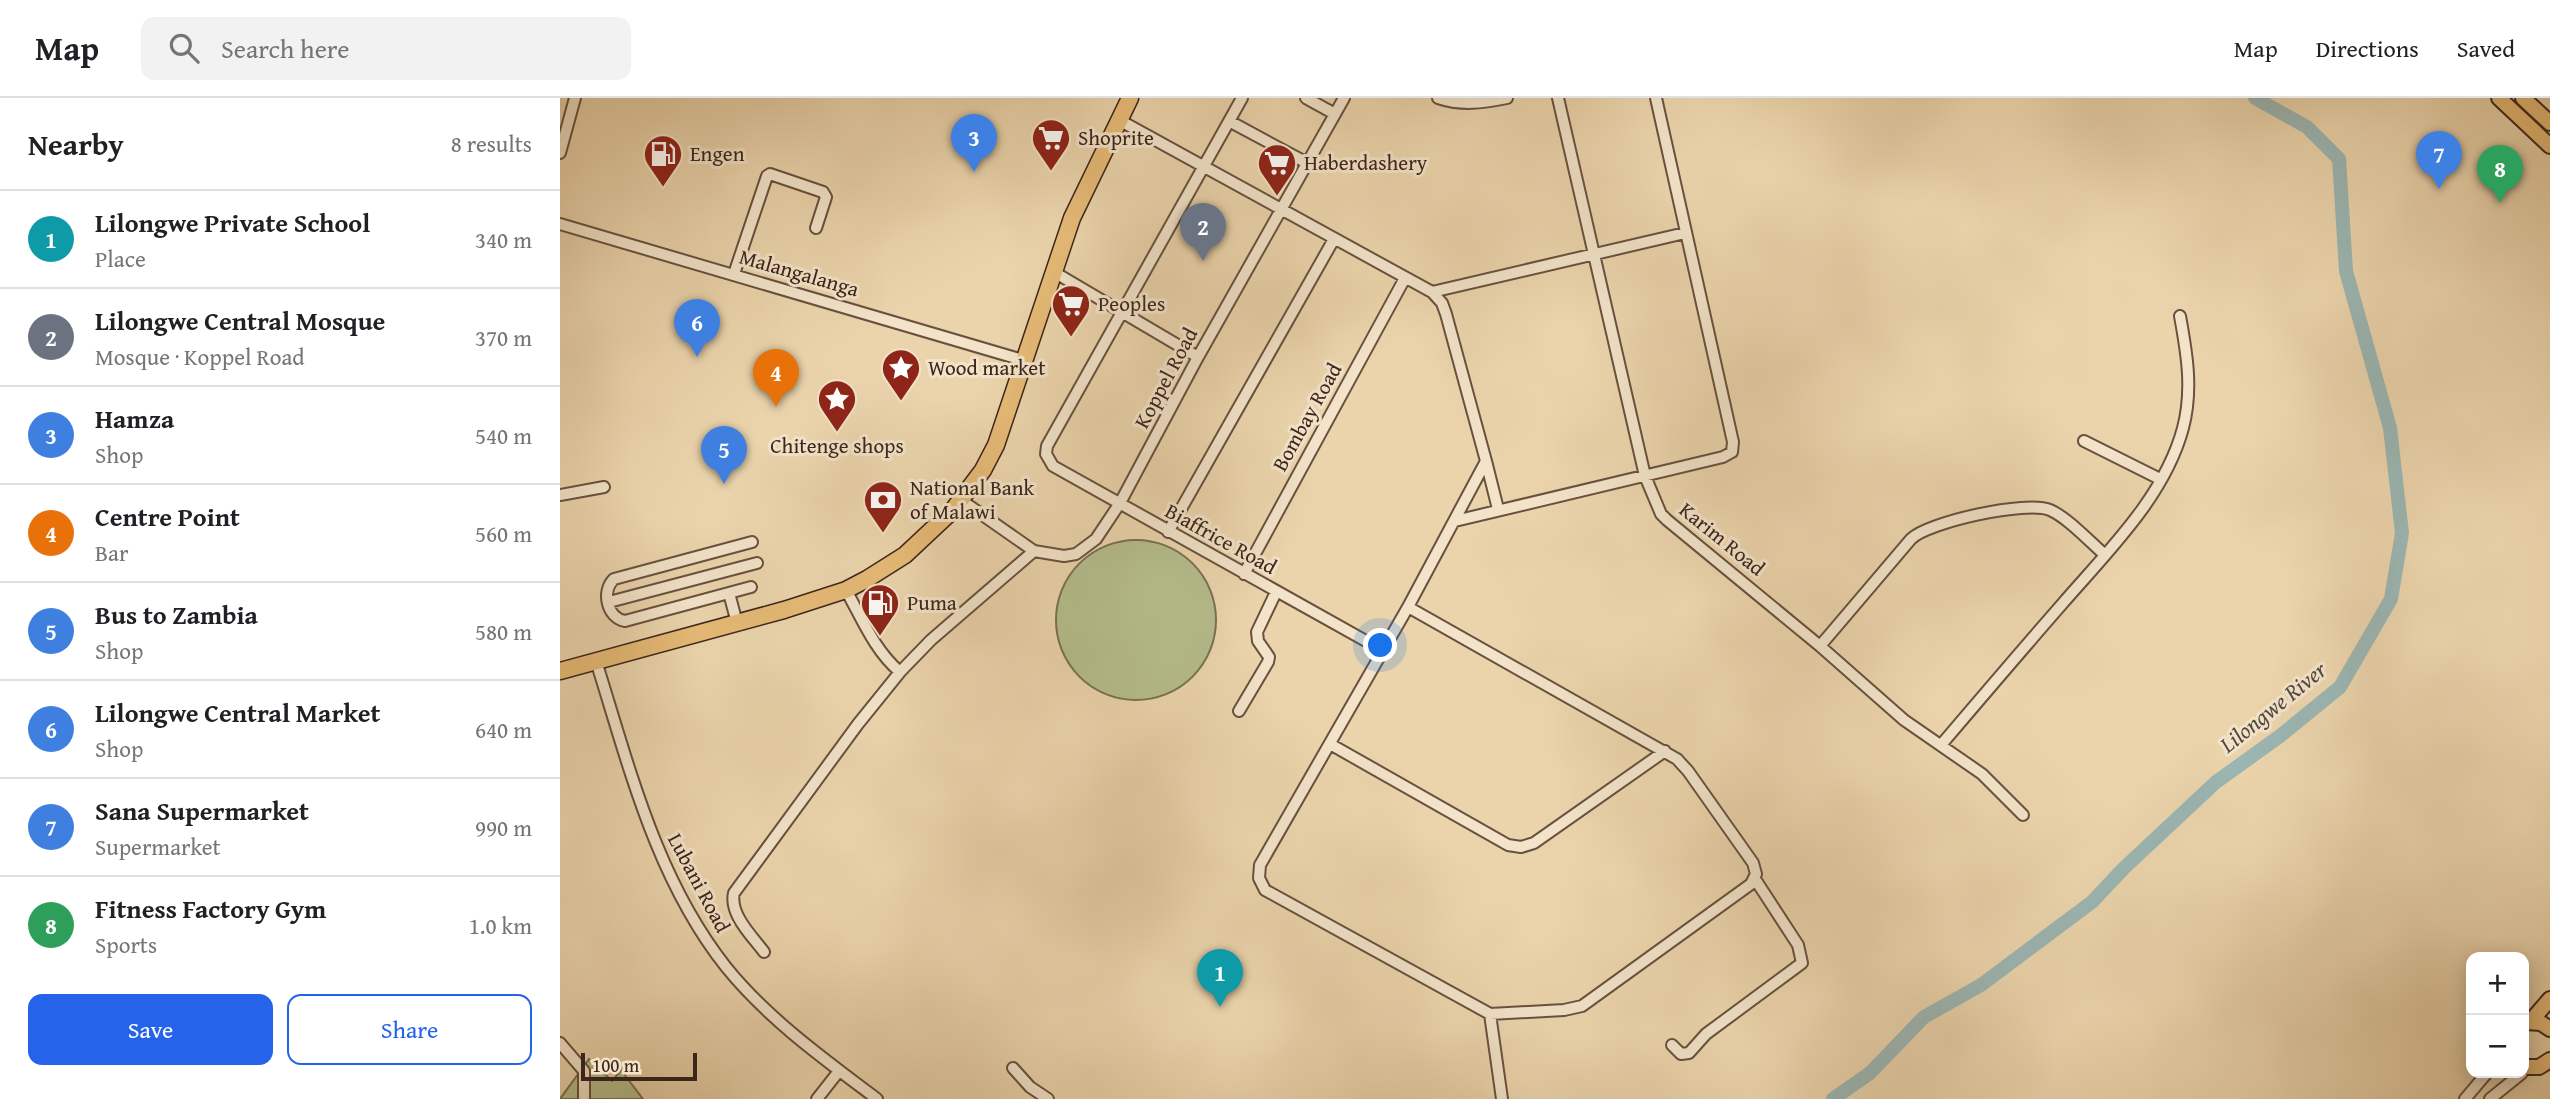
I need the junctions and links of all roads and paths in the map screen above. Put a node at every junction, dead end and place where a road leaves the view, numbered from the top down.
1 (575, 98) edge
2 (1130, 98) edge
3 (1242, 98) edge
4 (1306, 98) edge
5 (1344, 98) edge
6 (1438, 98) edge
7 (1507, 98) edge
8 (1558, 98) edge
9 (1656, 98) edge
10 (2499, 98) edge
11 (2522, 98) edge
12 (1335, 114) junction
13 (1119, 120) junction
14 (1229, 121) junction
15 (2550, 123) edge
16 (2550, 146) edge
17 (560, 153) edge
18 (1307, 163) junction
19 (1204, 166) junction
20 (1281, 210) junction
21 (560, 224) edge
22 (816, 228) dead end
23 (1685, 233) junction
24 (1334, 239) junction
25 (1594, 254) junction
26 (1054, 272) junction
27 (734, 274) junction
28 (1405, 278) junction
29 (1432, 292) junction
30 (1123, 314) junction
31 (2180, 316) dead end
32 (1198, 357) junction
33 (1026, 361) junction
34 (2084, 441) dead end
35 (1486, 461) junction
36 (1646, 476) junction
37 (2160, 479) junction
38 (604, 487) dead end
39 (560, 495) edge
40 (961, 500) junction
41 (1120, 503) junction
42 (1498, 509) junction
43 (1455, 521) junction
44 (1168, 531) junction
45 (752, 542) dead end
46 (1034, 551) junction
47 (2105, 555) junction
48 (757, 563) dead end
49 (1244, 574) junction
50 (751, 587) dead end
51 (846, 590) junction
52 (1276, 592) junction
53 (729, 593) junction
54 (609, 602) junction
55 (1408, 607) junction
56 (737, 623) junction
57 (1820, 646) junction
58 (1382, 650) junction
59 (596, 661) junction
60 (560, 671) edge
61 (900, 672) junction
62 (1239, 711) dead end
63 (1330, 744) junction
64 (1941, 745) junction
65 (1665, 751) junction
66 (2023, 815) dead end
67 (1755, 880) junction
68 (764, 952) dead end
69 (2550, 999) edge
70 (1490, 1014) junction
71 (2529, 1020) edge
72 (2529, 1022) edge
73 (2550, 1029) edge
74 (560, 1044) edge
75 (1672, 1045) dead end
76 (2550, 1060) edge
77 (1013, 1068) dead end
78 (2529, 1068) edge
79 (2529, 1070) edge
80 (839, 1071) junction
81 (2550, 1073) edge
82 (2483, 1078) edge
83 (2515, 1078) edge
84 (584, 1099) edge
85 (817, 1099) edge
86 (877, 1099) edge
87 (1048, 1099) edge
88 (1502, 1099) edge
89 (2465, 1099) edge
90 (2490, 1099) edge

1 - 17 street
2 - 13 highway
3 - 14 street
4 - 12 street
5 - 12 street, Koppel Road
6 - 7 street
8 - 25 street, Karim Road
9 - 23 street
10 - 16 main road
11 - 15 main road
12 - 18 street, Koppel Road
13 - 19 street
13 - 26 highway
14 - 18 street
14 - 19 street
18 - 20 street, Koppel Road
19 - 20 street
19 - 30 street
20 - 24 street
20 - 32 street, Koppel Road
21 - 27 street, Malangalanga
22 - 27 street
23 - 25 street
23 - 36 street
24 - 28 street
24 - 44 street
25 - 29 street
25 - 36 street, Karim Road
26 - 30 street
26 - 33 highway
27 - 33 street, Malangalanga
28 - 29 street
28 - 49 street, Bombay Road
29 - 35 street
30 - 32 street
30 - 41 street, Biaffrice Road
31 - 37 street
32 - 41 street, Koppel Road
33 - 40 highway
34 - 37 street
35 - 42 street
35 - 43 street
36 - 42 street
36 - 57 street, Karim Road
37 - 47 street
38 - 39 street
40 - 46 street, Koppel Road
40 - 51 highway
41 - 44 street, Biaffrice Road
41 - 46 street, Koppel Road
42 - 43 street
43 - 55 street
44 - 49 street, Biaffrice Road
45 - 54 street
46 - 61 street
47 - 57 street
47 - 64 street
48 - 54 street
49 - 52 street, Biaffrice Road
50 - 53 street
51 - 56 highway
51 - 61 street
52 - 58 street, Biaffrice Road
52 - 62 street
53 - 54 street
53 - 56 street
55 - 58 street
55 - 65 street
56 - 59 highway
57 - 64 street, Karim Road
58 - 63 street
59 - 60 highway
59 - 80 street, Lubani Road
61 - 68 street
63 - 65 street
63 - 70 street
64 - 66 street, Karim Road
65 - 67 street
67 - 70 street
67 - 75 street
69 - 71 main road
70 - 88 street
72 - 73 main road
74 - 84 street
76 - 78 main road
77 - 87 street
79 - 81 street
80 - 85 street
80 - 86 street, Lubani Road
82 - 89 street
83 - 90 street

